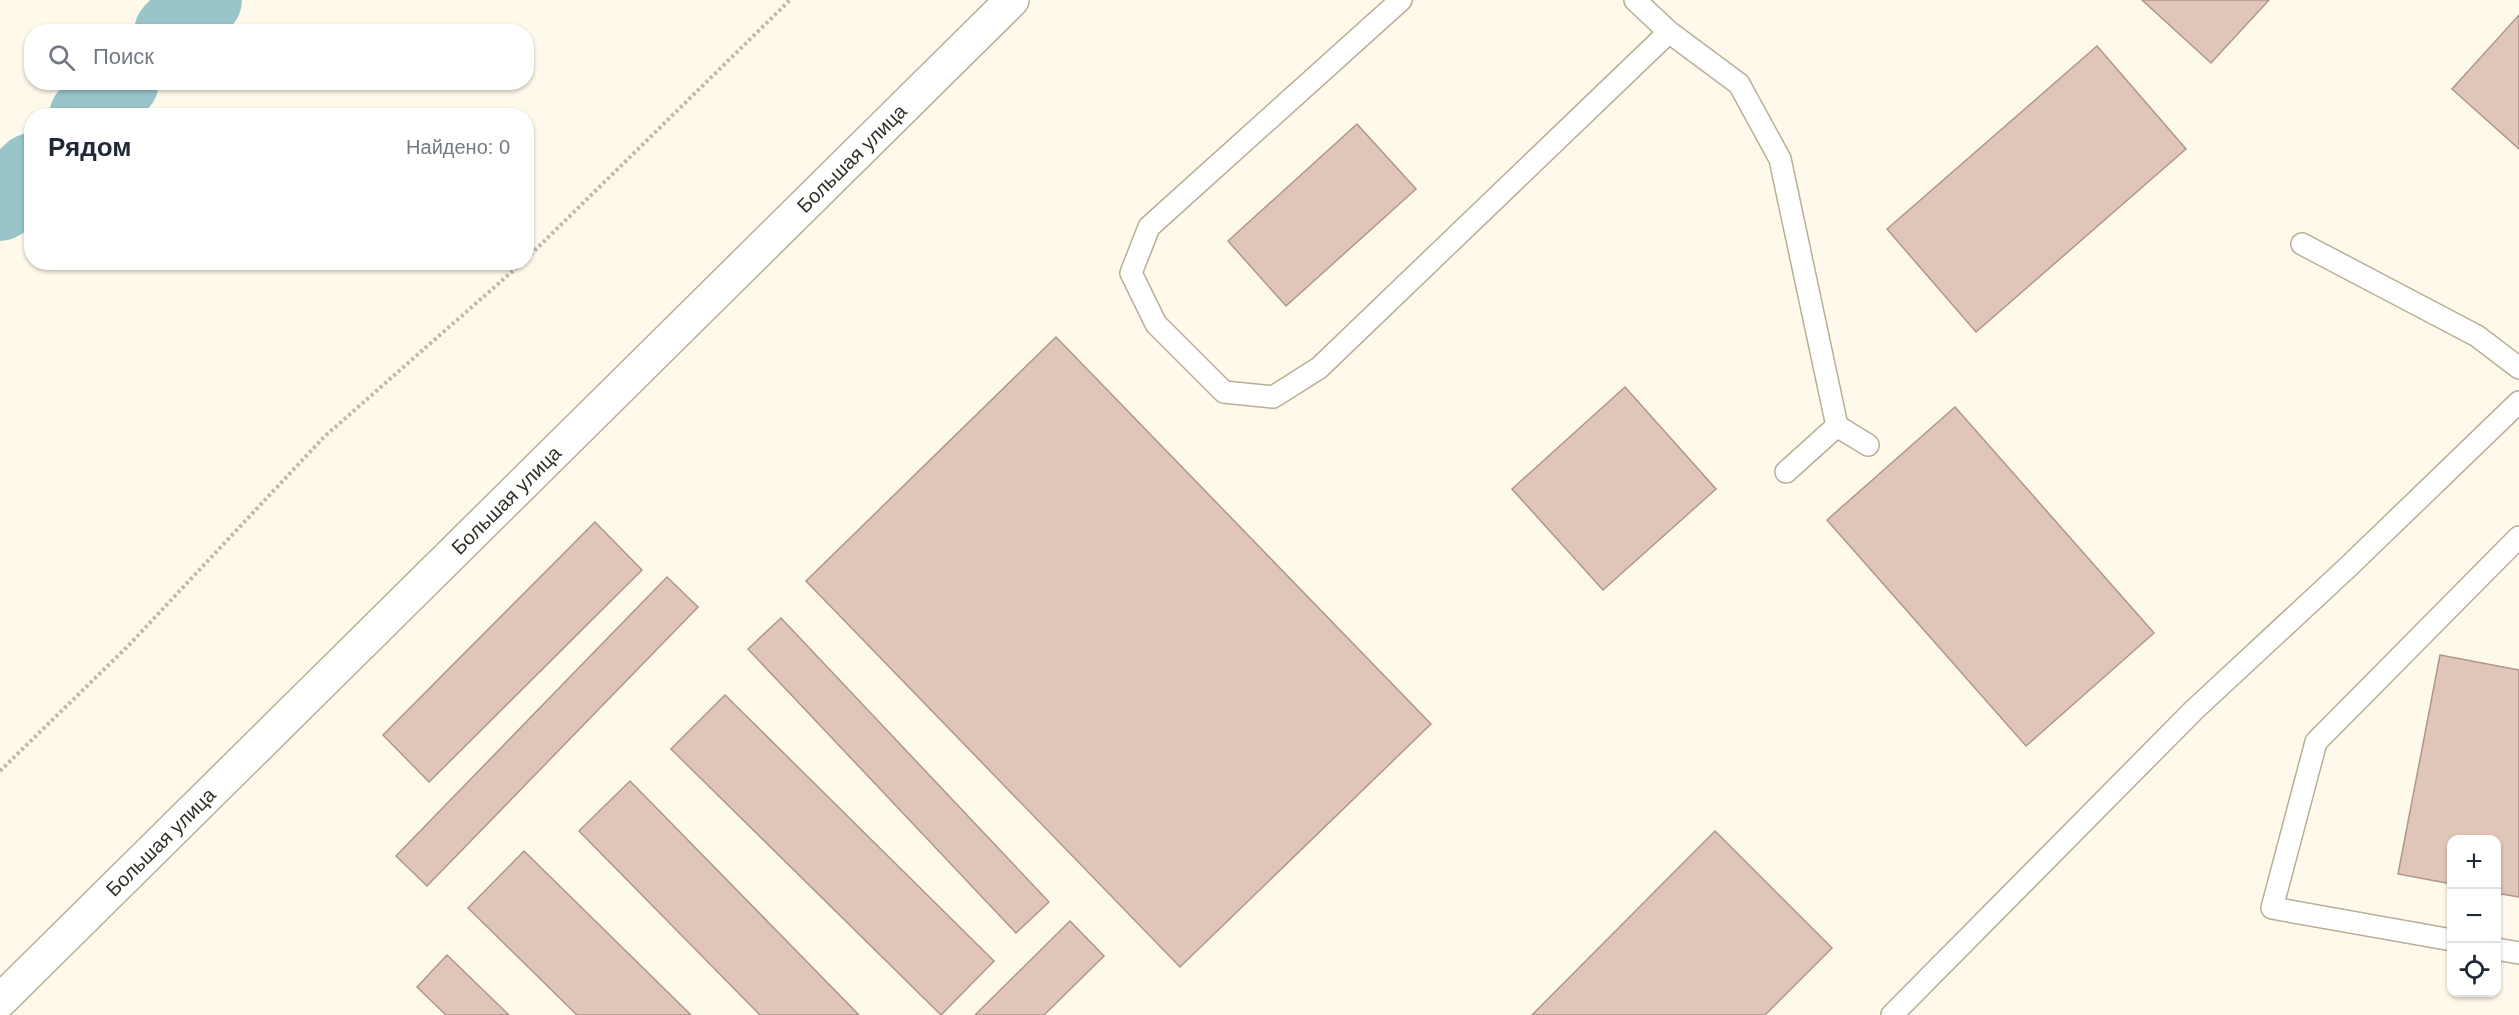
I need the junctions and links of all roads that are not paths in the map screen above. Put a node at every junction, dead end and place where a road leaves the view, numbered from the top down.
1 (1012, 0) edge
2 (1401, 0) edge
3 (1635, 0) edge
4 (1669, 32) junction
5 (2302, 244) dead end
6 (2519, 369) edge
7 (2519, 402) edge
8 (1837, 426) junction
9 (1868, 445) dead end
10 (1786, 472) dead end
11 (2519, 537) edge
12 (2447, 939) edge
13 (2501, 949) edge
14 (2519, 952) edge
15 (0, 1000) edge
16 (1892, 1015) edge

1 - 15 main road, Большая улица
2 - 4 lane
3 - 4 lane
4 - 8 lane
5 - 6 lane
7 - 16 lane
8 - 9 lane
8 - 10 lane
11 - 12 lane
13 - 14 lane

